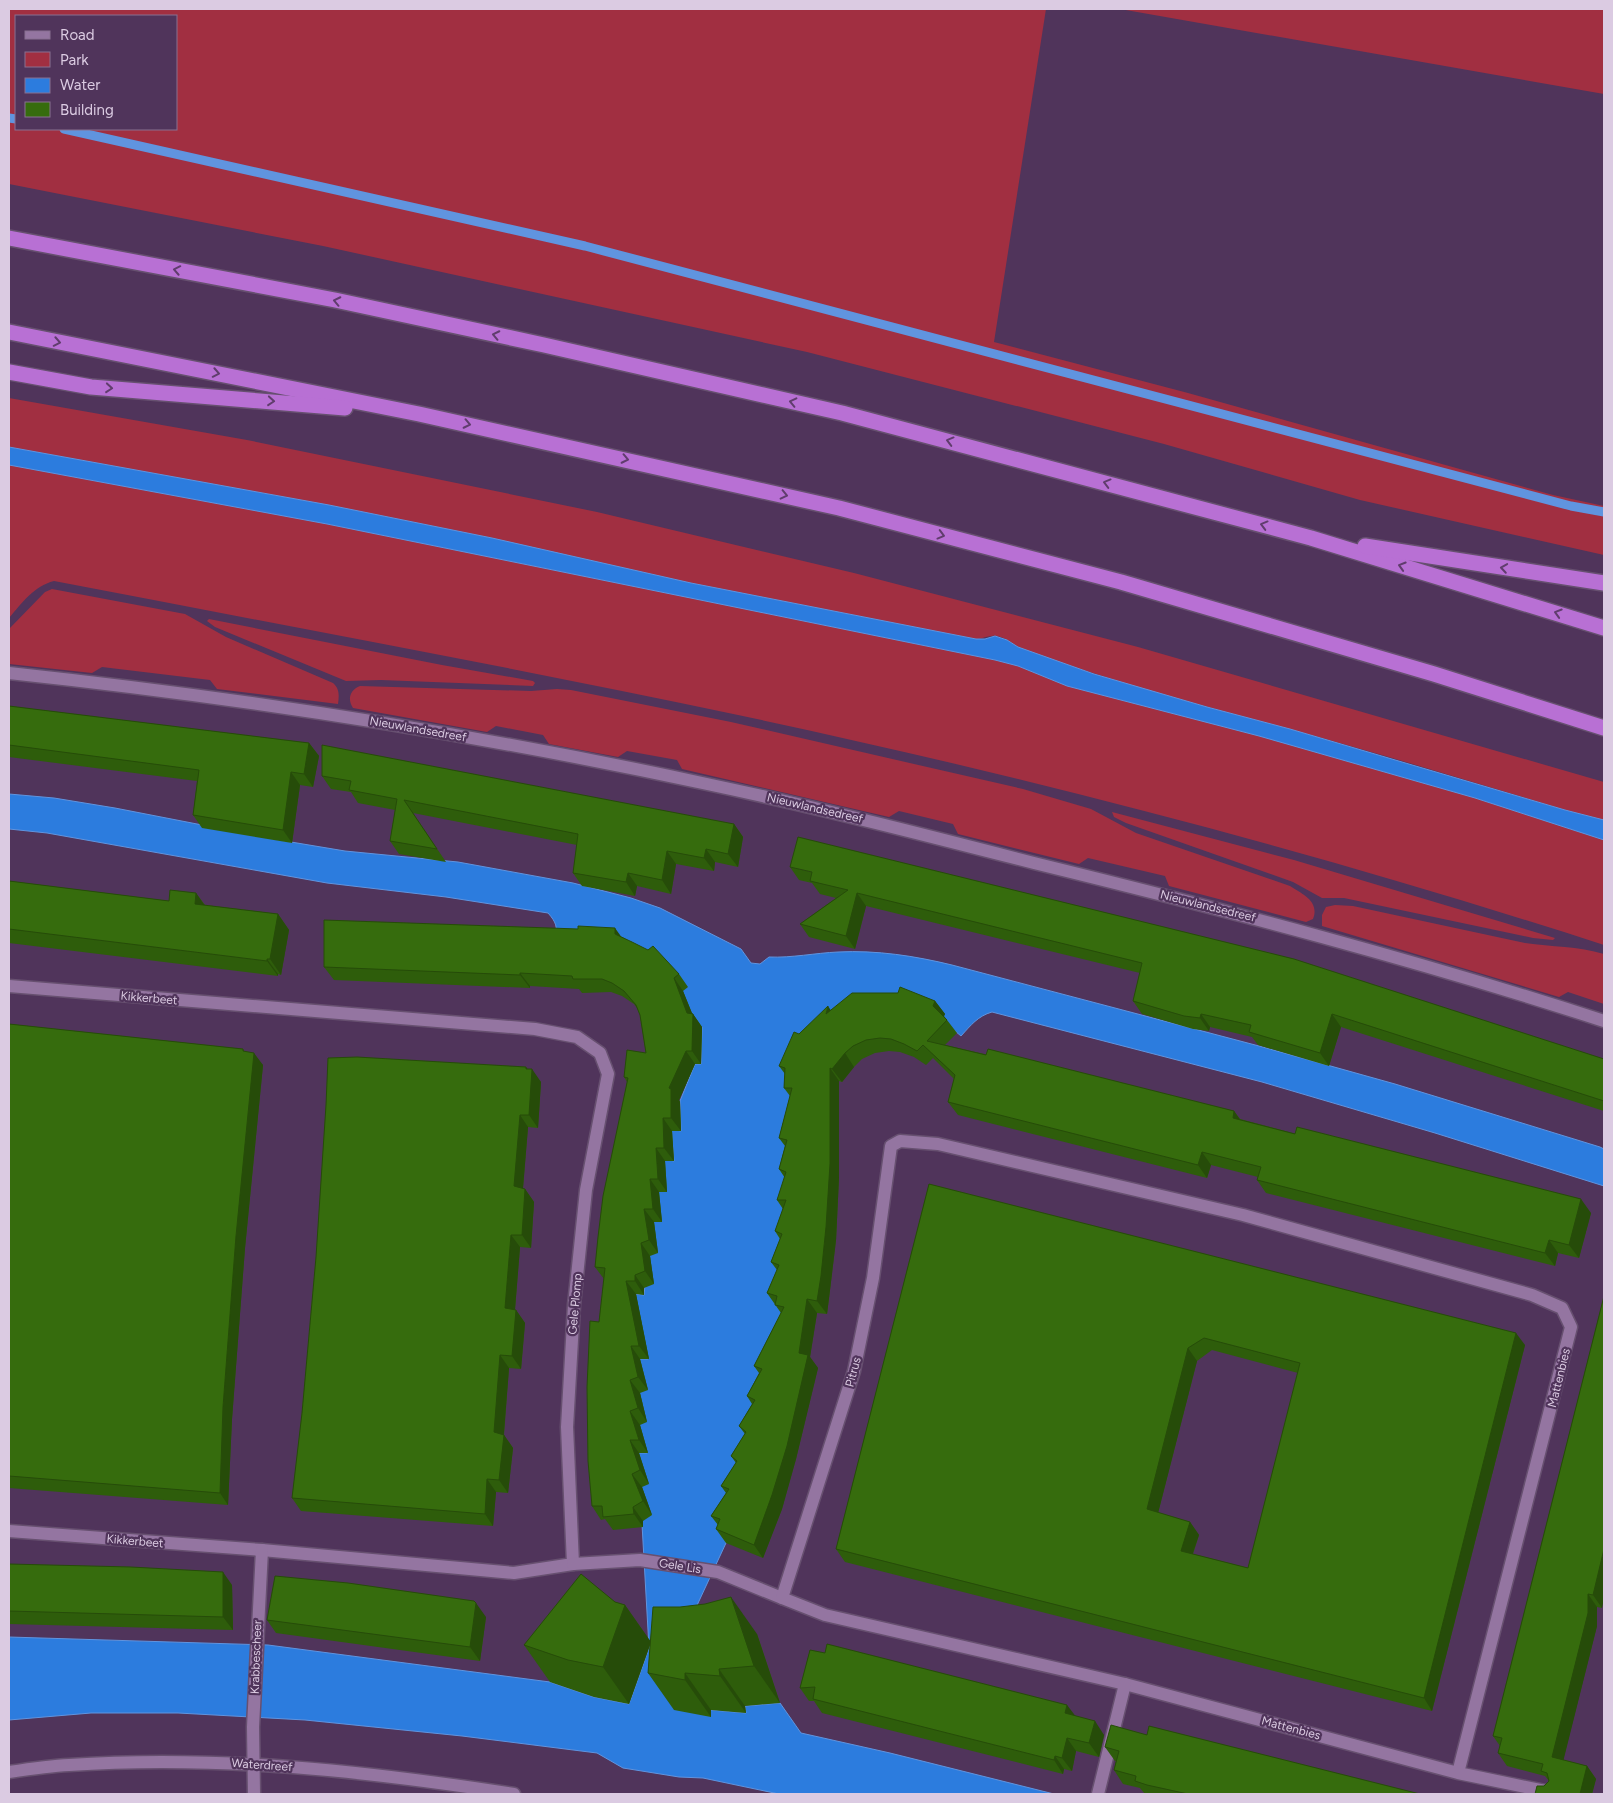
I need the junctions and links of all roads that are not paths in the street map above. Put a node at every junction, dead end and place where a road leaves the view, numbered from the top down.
1 (9, 238) edge
2 (9, 332) edge
3 (9, 372) edge
4 (419, 414) junction
5 (1311, 538) junction
6 (1604, 583) edge
7 (1604, 628) edge
8 (9, 673) edge
9 (1604, 728) edge
10 (9, 986) edge
11 (289, 1009) joint
12 (1604, 1021) edge
13 (1243, 1215) joint
14 (9, 1530) edge
15 (262, 1550) junction
16 (574, 1564) junction
17 (782, 1598) junction
18 (1125, 1684) junction
19 (253, 1764) junction
20 (9, 1772) edge
21 (1458, 1772) junction
22 (1099, 1790) edge
23 (1550, 1792) edge
24 (254, 1794) edge
25 (514, 1794) edge

5 -> 1 highway
2 -> 4 highway
3 -> 4 highway
4 -> 9 highway
6 -> 5 highway
7 -> 5 highway
8 - 12 street, Nieuwlandsedreef
10 - 11 street, Kikkerbeet
11 - 16 street, Gele Plomp
13 - 17 street, Pitrus
13 - 21 street, Mattenbies
14 - 15 street, Kikkerbeet
15 - 16 street
15 - 19 street, Krabbescheer
16 - 17 street, Gele Lis
17 - 18 street
18 - 21 street, Mattenbies
18 - 22 street
19 - 20 street, Waterdreef
19 - 24 street, Krabbescheer
19 - 25 street, Waterdreef
21 - 23 street, Mattenbies

